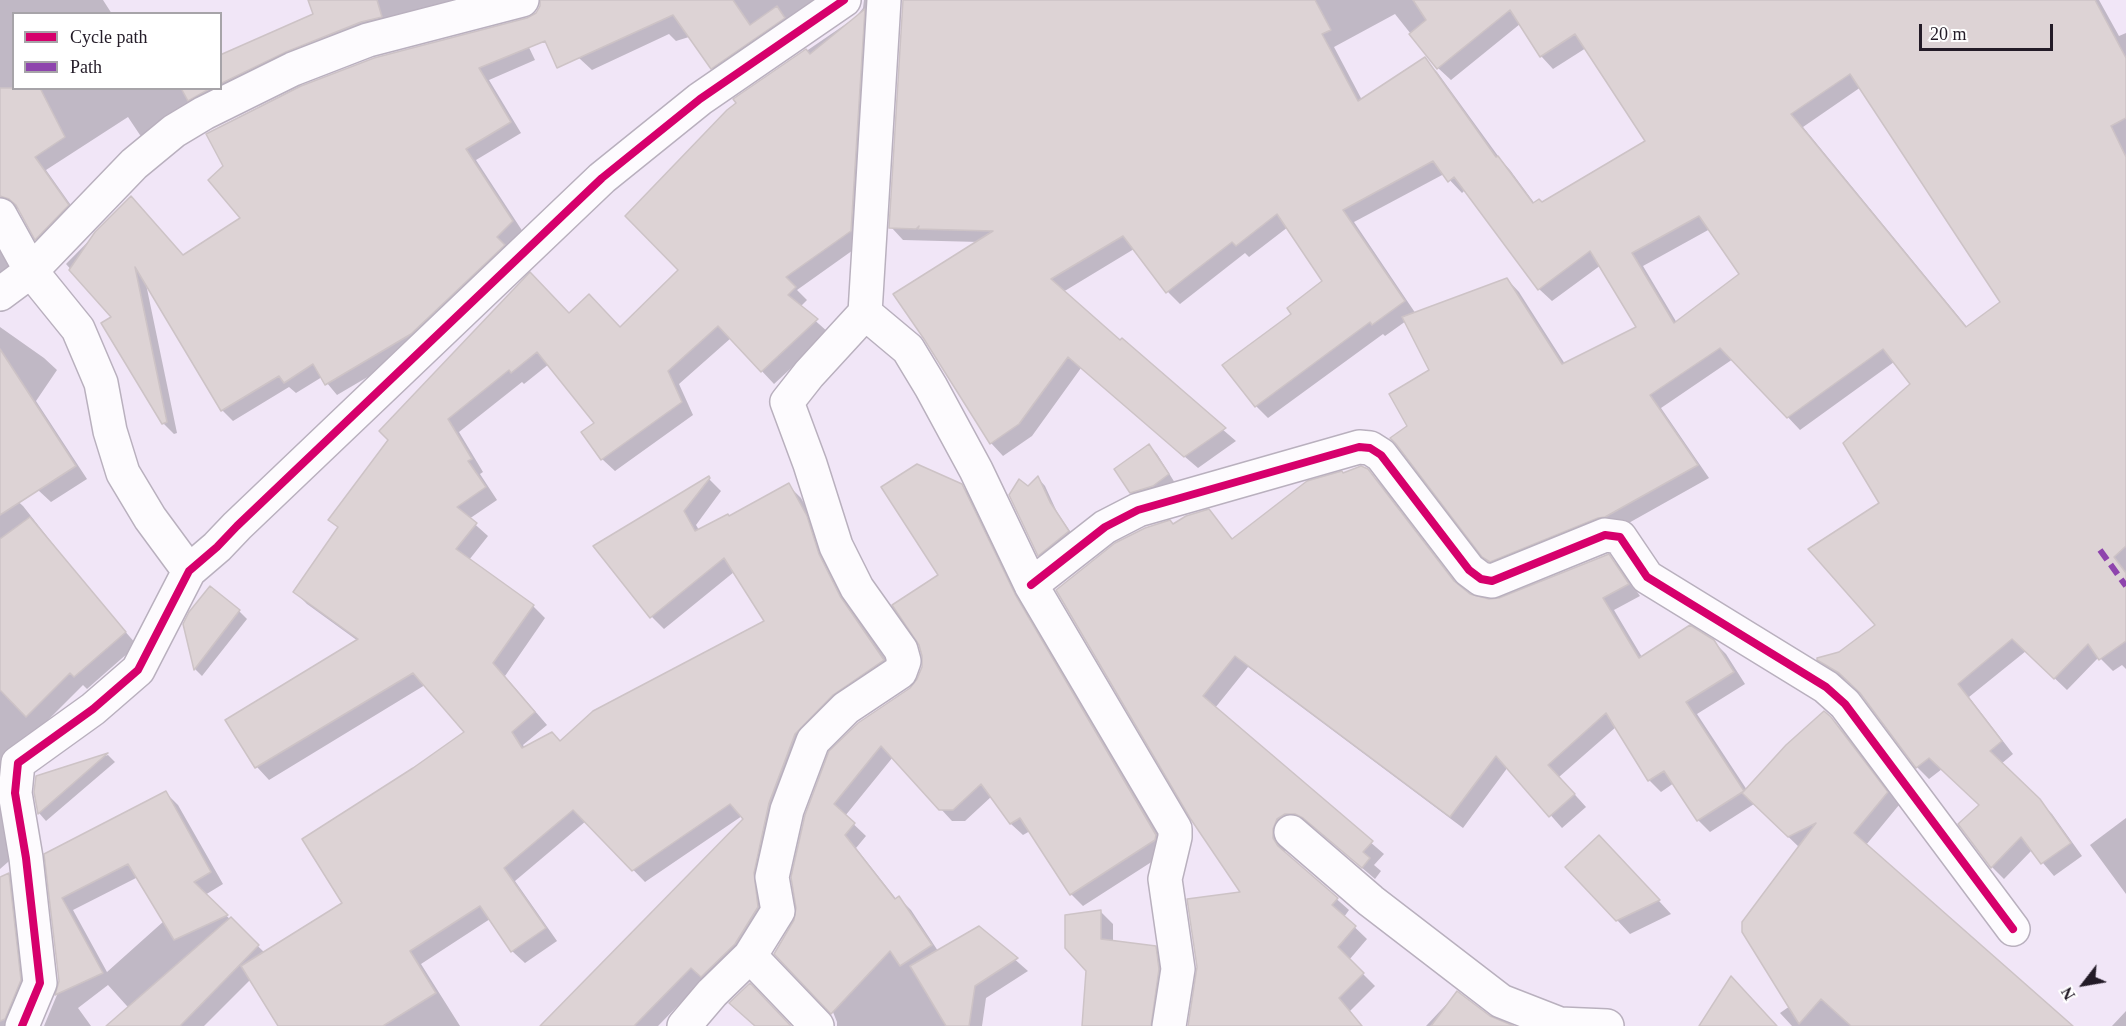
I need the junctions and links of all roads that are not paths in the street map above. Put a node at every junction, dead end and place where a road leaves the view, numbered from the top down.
1 (522, 0) edge
2 (844, 0) edge
3 (884, 0) edge
4 (0, 215) edge
5 (31, 270) junction
6 (0, 294) edge
7 (865, 313) junction
8 (189, 572) junction
9 (1031, 585) junction
10 (1291, 832) dead end
11 (2013, 929) dead end
12 (750, 956) junction
13 (22, 1026) edge
14 (684, 1026) edge
15 (817, 1026) edge
16 (1169, 1026) edge
17 (1607, 1026) edge

1 - 5 street
2 - 8 street
3 - 7 street
4 - 5 street
5 - 6 street
5 - 8 street
7 - 9 street
7 - 12 street
8 - 13 street
9 - 11 street
9 - 16 street
10 - 17 street
12 - 14 street
12 - 15 street

